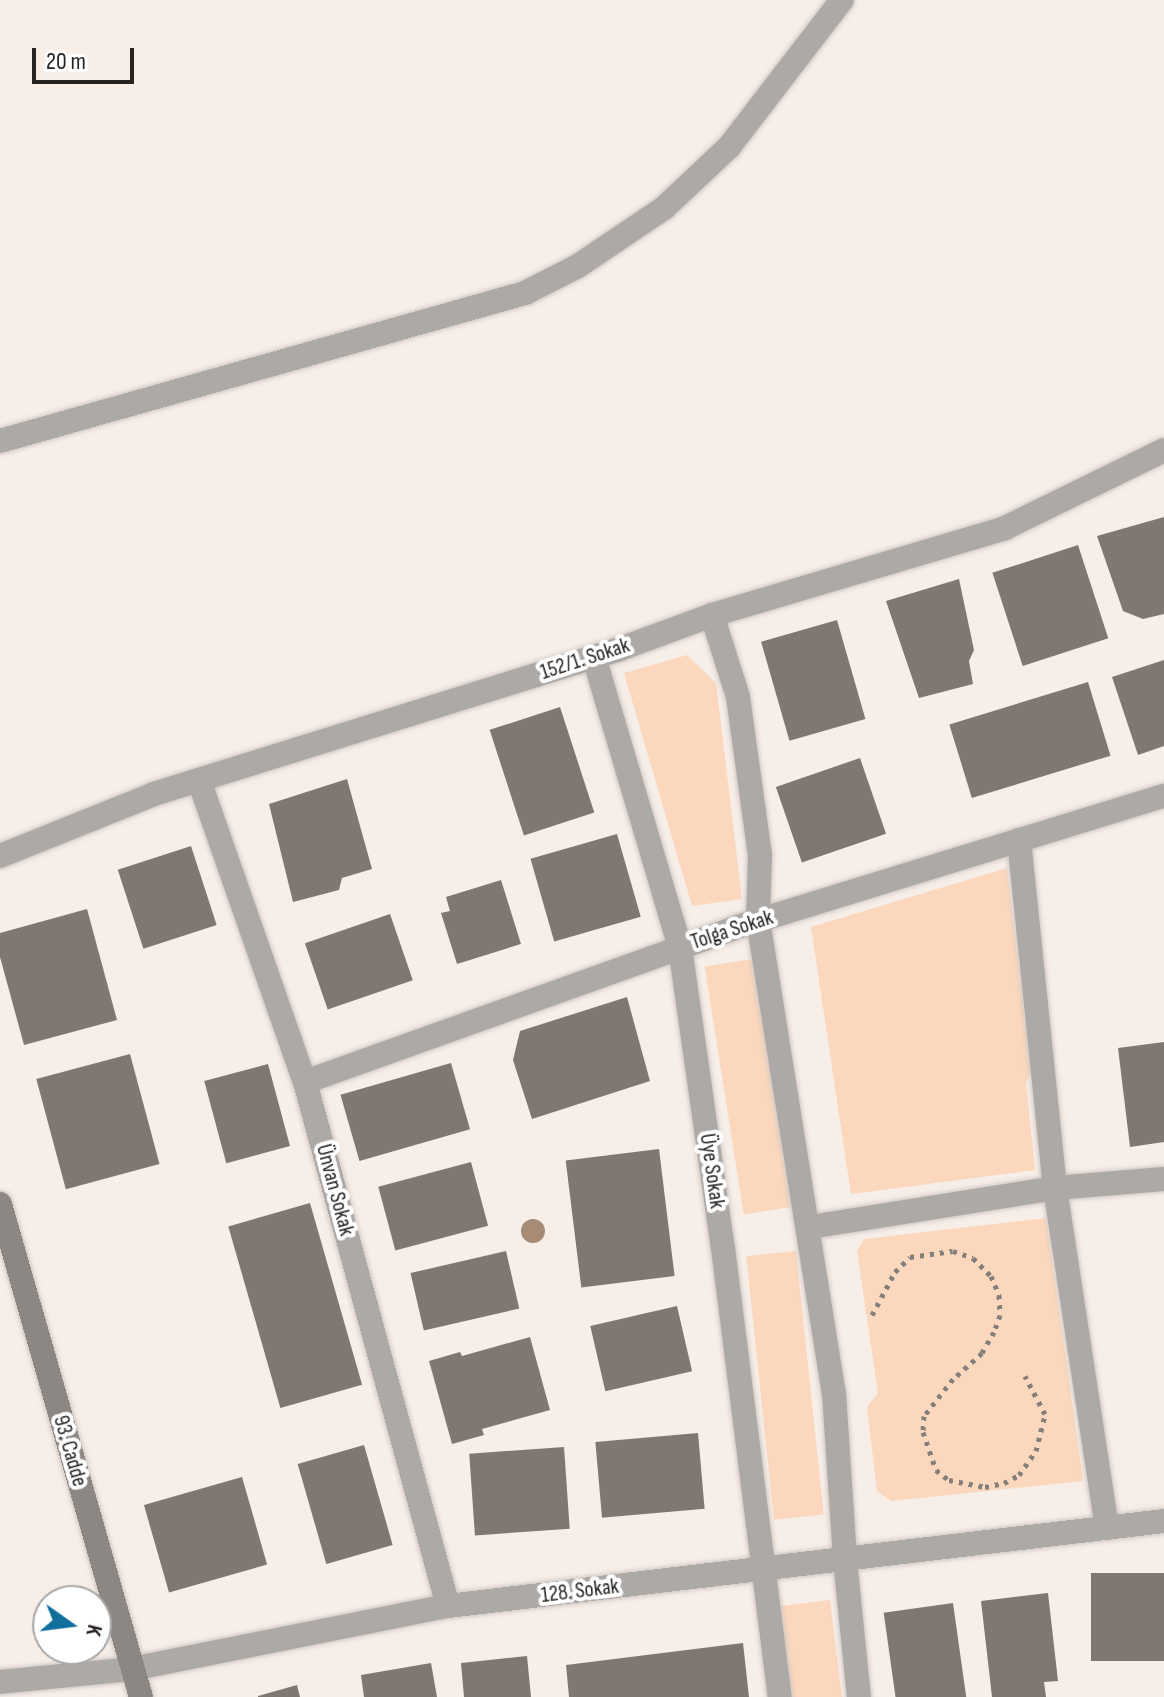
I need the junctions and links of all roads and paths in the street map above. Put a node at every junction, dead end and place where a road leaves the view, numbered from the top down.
1 (842, 0) edge
2 (0, 441) edge
3 (1164, 450) edge
4 (712, 615) junction
5 (594, 657) junction
6 (199, 780) junction
7 (1164, 796) edge
8 (1019, 840) junction
9 (0, 856) edge
10 (758, 920) junction
11 (680, 947) junction
12 (305, 1082) junction
13 (1164, 1179) edge
14 (1055, 1188) junction
15 (0, 1204) edge
16 (810, 1227) junction
17 (872, 1315) dead end
18 (1025, 1376) dead end
19 (1164, 1521) edge
20 (1107, 1528) junction
21 (845, 1560) junction
22 (763, 1569) junction
23 (448, 1606) junction
24 (132, 1669) junction
25 (0, 1682) edge
26 (141, 1697) edge
27 (780, 1697) edge
28 (859, 1697) edge

1 - 2 street
3 - 4 street, 152/1. Sokak
4 - 5 street, 152/1. Sokak
4 - 10 street
5 - 6 street, 152/1. Sokak
5 - 11 street, Üye Sokak
6 - 9 street, 152/1. Sokak
6 - 12 street, Ünvan Sokak
7 - 8 street, Tolga Sokak
8 - 10 street, Tolga Sokak
8 - 14 street
10 - 11 street, Tolga Sokak
10 - 16 street
11 - 12 street, Tolga Sokak
11 - 22 street, Üye Sokak
12 - 23 street, Ünvan Sokak
13 - 14 street
14 - 16 street
14 - 20 street
15 - 24 main road, 93. Cadde
16 - 21 street
17 - 18 path
19 - 20 street, 128. Sokak
20 - 21 street, 128. Sokak
21 - 22 street, 128. Sokak
21 - 28 street
22 - 23 street, 128. Sokak
22 - 27 street, Üye Sokak
23 - 24 street, 128. Sokak
24 - 25 street, 128. Sokak
24 - 26 main road, 93. Cadde

